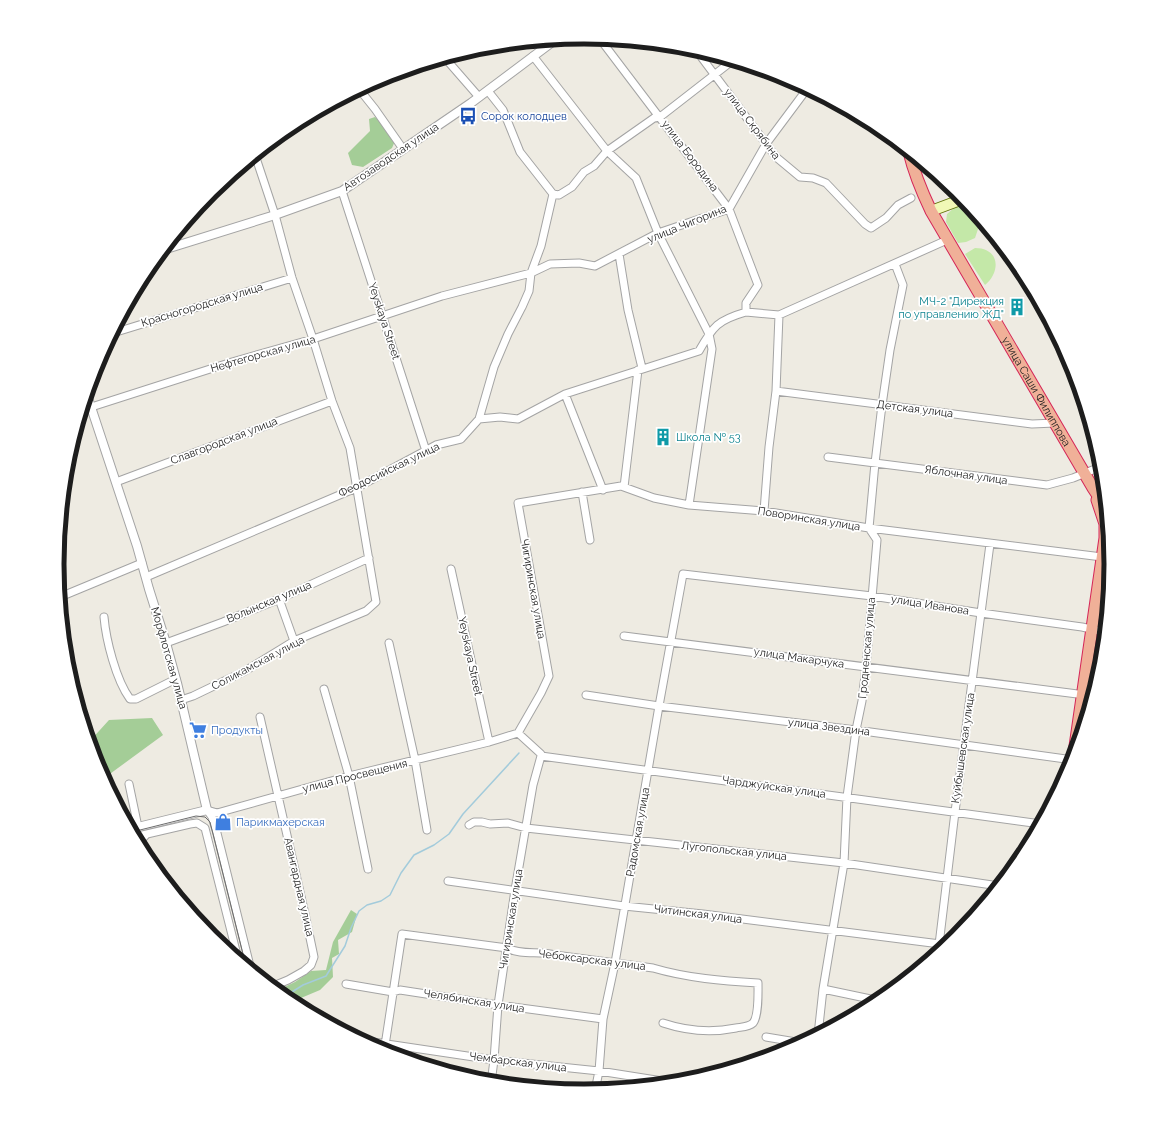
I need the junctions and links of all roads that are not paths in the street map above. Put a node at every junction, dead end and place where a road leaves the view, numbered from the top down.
1 (547, 45) edge
2 (604, 45) edge
3 (533, 56) junction
4 (702, 58) edge
5 (449, 62) edge
6 (727, 65) edge
7 (715, 74) junction
8 (488, 91) junction
9 (803, 93) edge
10 (363, 94) edge
11 (479, 97) junction
12 (660, 117) junction
13 (766, 144) junction
14 (403, 149) junction
15 (606, 151) junction
16 (257, 160) edge
17 (911, 160) edge
18 (342, 191) junction
19 (553, 194) junction
20 (911, 198) dead end
21 (957, 201) edge
22 (730, 209) junction
23 (931, 212) junction
24 (275, 215) junction
25 (658, 233) junction
26 (948, 240) junction
27 (172, 247) edge
28 (619, 254) junction
29 (896, 264) junction
30 (531, 273) junction
31 (292, 278) junction
32 (442, 296) joint
33 (746, 312) junction
34 (779, 315) junction
35 (382, 316) junction
36 (119, 330) edge
37 (709, 334) junction
38 (313, 339) junction
39 (640, 369) junction
40 (776, 391) junction
41 (565, 394) junction
42 (332, 400) junction
43 (882, 405) junction
44 (88, 407) edge
45 (87, 410) edge
46 (479, 419) junction
47 (1055, 423) junction
48 (426, 451) junction
49 (828, 457) dead end
50 (875, 463) junction
51 (1095, 469) edge
52 (1084, 473) junction
53 (116, 482) junction
54 (624, 487) junction
55 (356, 488) junction
56 (1093, 488) junction
57 (603, 490) junction
58 (582, 492) junction
59 (1100, 499) edge
60 (518, 503) joint
61 (688, 505) junction
62 (764, 511) junction
63 (1102, 514) edge
64 (869, 528) junction
65 (590, 540) dead end
66 (990, 544) junction
67 (1104, 551) edge
68 (1102, 557) junction
69 (369, 558) junction
70 (142, 563) junction
71 (451, 569) dead end
72 (683, 574) joint
73 (146, 577) junction
74 (65, 594) edge
75 (872, 596) junction
76 (279, 599) junction
77 (981, 613) junction
78 (104, 617) dead end
79 (1092, 630) junction
80 (1100, 631) edge
81 (624, 636) dead end
82 (671, 641) junction
83 (166, 642) junction
84 (294, 642) junction
85 (389, 643) dead end
86 (866, 667) junction
87 (176, 679) junction
88 (972, 681) junction
89 (324, 689) dead end
90 (1088, 694) edge
91 (586, 695) dead end
92 (1088, 695) edge
93 (181, 700) junction
94 (659, 706) junction
95 (260, 717) dead end
96 (856, 730) junction
97 (518, 733) junction
98 (489, 742) junction
99 (963, 746) junction
100 (541, 756) junction
101 (1067, 759) edge
102 (415, 760) junction
103 (648, 770) junction
104 (349, 776) junction
105 (128, 784) dead end
106 (277, 796) junction
107 (847, 797) junction
108 (207, 810) junction
109 (955, 812) junction
110 (1036, 823) edge
111 (469, 825) dead end
112 (134, 826) edge
113 (134, 828) edge
114 (526, 828) junction
115 (427, 830) dead end
116 (148, 834) junction
117 (140, 836) edge
118 (141, 839) edge
119 (637, 840) junction
120 (844, 863) junction
121 (368, 869) dead end
122 (947, 878) junction
123 (448, 881) dead end
124 (994, 885) edge
125 (515, 890) junction
126 (624, 906) junction
127 (832, 930) junction
128 (939, 944) joint
129 (507, 948) junction
130 (236, 952) edge
131 (249, 963) edge
132 (615, 963) junction
133 (277, 984) edge
134 (346, 984) dead end
135 (823, 989) junction
136 (394, 992) junction
137 (870, 999) edge
138 (498, 1005) junction
139 (603, 1019) junction
140 (663, 1023) dead end
141 (819, 1028) edge
142 (766, 1037) dead end
143 (791, 1041) edge
144 (379, 1042) edge
145 (385, 1043) junction
146 (494, 1060) junction
147 (599, 1071) junction
148 (492, 1077) edge
149 (657, 1080) edge
150 (596, 1085) edge

1 - 3 street, Автозаводская улица
2 - 12 street, улица Бородина
3 - 8 street, Автозаводская улица
3 - 15 street
4 - 7 street, улица Скрябина
5 - 11 street
6 - 7 street
7 - 12 street
7 - 13 street, улица Скрябина
8 - 11 street, Автозаводская улица
8 - 19 street
9 - 13 street, улица Чигорина
10 - 14 street
11 - 14 street, Автозаводская улица
12 - 15 street
12 - 22 street, улица Бородина
13 - 20 street, улица Скрябина
13 - 22 street, улица Чигорина
14 - 18 street, Автозаводская улица
15 - 19 street
15 - 25 street
16 - 24 street
17 - 23 highway, улица Саши Филиппова
18 - 24 street, Автозаводская улица
18 - 35 street, Yeyskaya Street
19 - 30 street
21 - 23 main road
22 - 25 street, улица Чигорина
22 - 33 street, улица Бородина
23 - 26 highway, улица Саши Филиппова
24 - 27 street, Автозаводская улица
24 - 31 street
25 - 28 street, улица Чигорина
25 - 37 street
26 - 29 street
26 - 47 highway, улица Саши Филиппова
28 - 30 street, улица Чигорина
28 - 39 street
29 - 34 street
29 - 43 street, Гродненская улица
30 - 32 street, улица Чигорина
30 - 46 street
31 - 36 street, Красногородская улица
31 - 38 street
32 - 35 street, Нефтегорская улица
33 - 34 street
33 - 37 street
34 - 40 street
35 - 38 street, Нефтегорская улица
35 - 48 street, Yeyskaya Street
37 - 39 street
37 - 61 street
38 - 42 street
38 - 44 street, Нефтегорская улица
39 - 41 street
39 - 54 street
40 - 43 street, Детская улица
40 - 62 street
41 - 46 street
41 - 57 street
42 - 53 street, Славгородская улица
42 - 55 street
43 - 47 street, Детская улица
43 - 50 street, Гродненская улица
45 - 53 street, Морфлотская улица
46 - 48 street, Феодосийская улица
47 - 52 highway, улица Саши Филиппова
48 - 55 street, Феодосийская улица
49 - 50 street, Яблочная улица
50 - 52 street, Яблочная улица
50 - 64 street, Гродненская улица
51 - 52 street, Яблочная улица
52 - 56 highway, улица Саши Филиппова
53 - 70 street, Морфлотская улица
54 - 57 street, Поворинская улица
54 - 61 street, Поворинская улица
55 - 69 street
55 - 73 street, Феодосийская улица
56 - 59 highway, улица Саши Филиппова
56 - 63 highway
57 - 58 street, Поворинская улица
58 - 60 street, Поворинская улица
58 - 65 street
60 - 97 street, Чигиринская улица
61 - 62 street, Поворинская улица
62 - 64 street, Поворинская улица
64 - 66 street, Поворинская улица
64 - 75 street, Гродненская улица
66 - 68 street, Поворинская улица
66 - 77 street, Куйбышевская улица
67 - 68 highway
68 - 79 highway
69 - 76 street, Волынская улица
69 - 84 street, Соликамская улица
70 - 73 street, Морфлотская улица
70 - 74 street
71 - 98 street, Yeyskaya Street
72 - 75 street, улица Иванова
72 - 82 street, Радомская улица
73 - 83 street, Морфлотская улица
75 - 77 street, улица Иванова
75 - 86 street, Гродненская улица
76 - 83 street, Волынская улица
76 - 84 street
77 - 79 street, улица Иванова
77 - 88 street, Куйбышевская улица
78 - 87 street
79 - 80 street, улица Иванова
79 - 90 highway
81 - 82 street, улица Макарчука
82 - 86 street, улица Макарчука
82 - 94 street, Радомская улица
83 - 87 street, Морфлотская улица
84 - 93 street, Соликамская улица
85 - 102 street
86 - 88 street, улица Макарчука
86 - 96 street, Гродненская улица
87 - 93 street, Морфлотская улица
88 - 92 street, улица Макарчука
88 - 99 street, Куйбышевская улица
89 - 104 street
91 - 94 street, улица Звездина
93 - 108 street, Морфлотская улица
94 - 96 street, улица Звездина
94 - 103 street, Радомская улица
95 - 106 street, Авангардная улица
96 - 99 street, улица Звездина
96 - 107 street, Гродненская улица
97 - 98 street, улица Просвещения
97 - 100 street
98 - 102 street, улица Просвещения
99 - 101 street, улица Звездина
99 - 109 street, Куйбышевская улица
100 - 103 street, Чарджуйская улица
100 - 114 street, Чигиринская улица
102 - 104 street, улица Просвещения
102 - 115 street
103 - 107 street, Чарджуйская улица
103 - 119 street, Радомская улица
104 - 106 street, улица Просвещения
104 - 121 street
105 - 112 street
106 - 108 street, улица Просвещения
106 - 133 street, Авангардная улица
107 - 109 street, Чарджуйская улица
107 - 120 street, Гродненская улица
108 - 113 street, улица Просвещения
108 - 131 street, Морфлотская улица
109 - 110 street, Чарджуйская улица
109 - 122 street, Куйбышевская улица
111 - 114 street, Лугопольская улица
114 - 119 street, Лугопольская улица
114 - 125 street, Чигиринская улица
116 - 117 street
116 - 118 street
116 - 130 street
119 - 120 street, Лугопольская улица
119 - 126 street, Радомская улица
120 - 122 street, Лугопольская улица
120 - 127 street, Гродненская улица
122 - 124 street, Лугопольская улица
122 - 128 street, Куйбышевская улица
123 - 125 street, Читинская улица
125 - 126 street, Читинская улица
125 - 129 street, Чигиринская улица
126 - 127 street, Читинская улица
126 - 132 street, Радомская улица
127 - 128 street, Читинская улица
127 - 135 street, Гродненская улица
129 - 132 street, Чебоксарская улица
129 - 136 street, Чебоксарская улица
129 - 138 street, Чигиринская улица
132 - 139 street, Радомская улица
132 - 140 street, Чебоксарская улица
134 - 136 street, Челябинская улица
135 - 137 street
135 - 141 street, Гродненская улица
136 - 138 street, Челябинская улица
136 - 145 street
138 - 139 street, Челябинская улица
138 - 146 street, Чигиринская улица
139 - 147 street, Радомская улица
142 - 143 street
144 - 145 street, Чембарская улица
145 - 146 street, Чембарская улица
146 - 147 street, Чембарская улица
146 - 148 street, Чигиринская улица
147 - 149 street, Чембарская улица
147 - 150 street, Радомская улица

